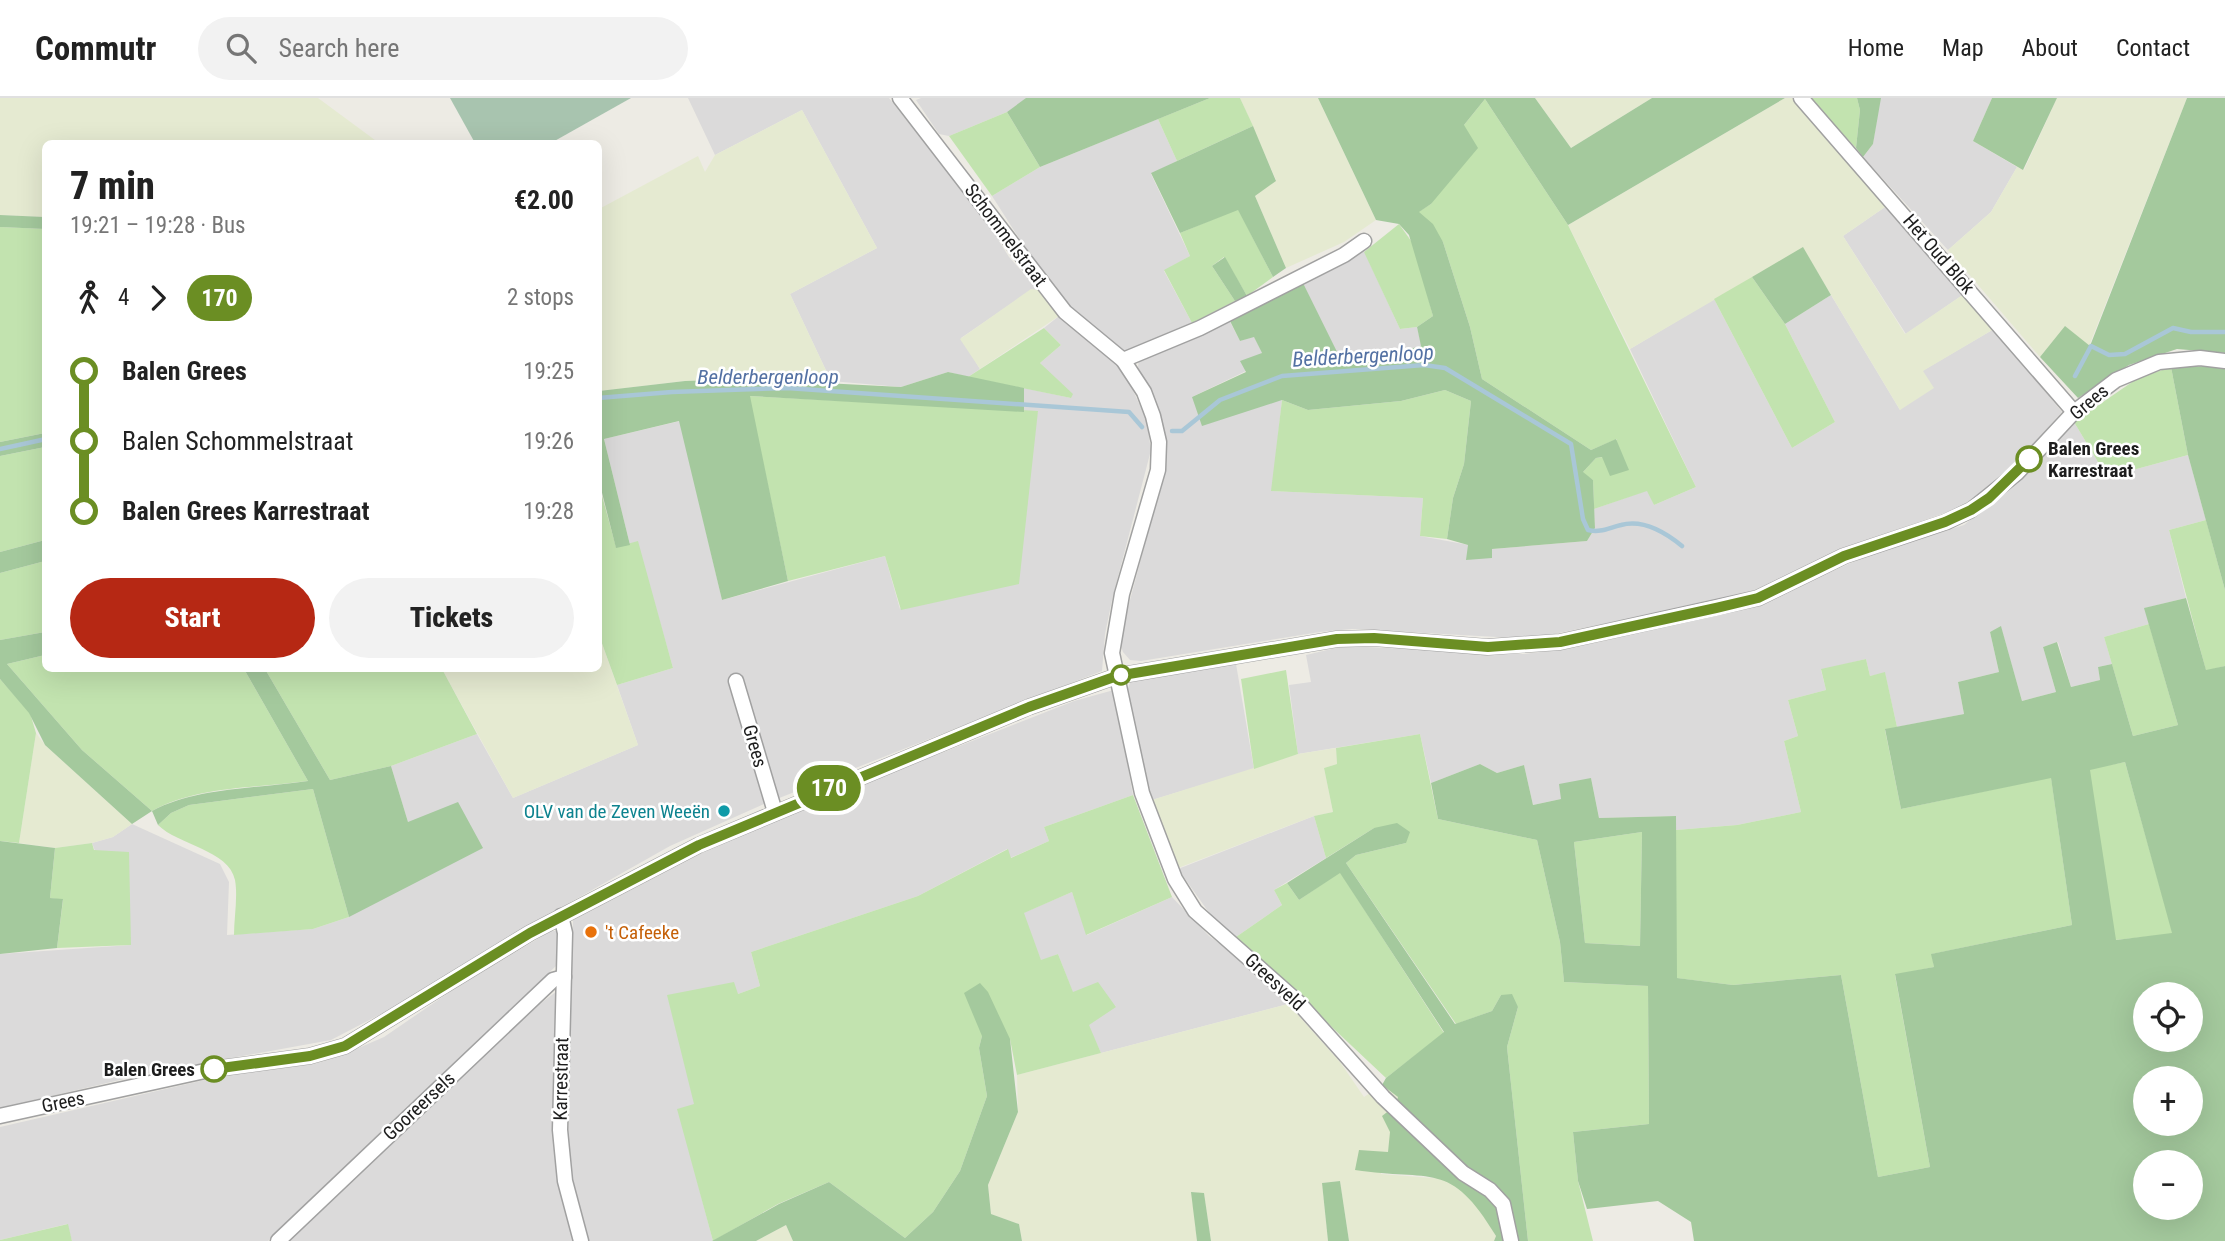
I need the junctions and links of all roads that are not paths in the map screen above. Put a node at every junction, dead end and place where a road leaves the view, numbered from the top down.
1 (900, 98) edge
2 (1801, 98) edge
3 (1364, 241) dead end
4 (1124, 360) junction
5 (2225, 361) edge
6 (2074, 412) junction
7 (1117, 676) junction
8 (736, 681) dead end
9 (775, 812) junction
10 (561, 916) junction
11 (564, 977) junction
12 (0, 1116) edge
13 (278, 1241) edge
14 (580, 1241) edge
15 (1511, 1241) edge

1 - 4 street, Schommelstraat
2 - 6 street, Het Oud Blok
3 - 4 street
4 - 7 street, Schommelstraat
5 - 6 street, Grees
6 - 7 street, Grees
7 - 9 street, Grees
7 - 15 street, Greesveld
8 - 9 street, Grees
9 - 10 street, Grees
10 - 11 street, Karrestraat
10 - 12 street, Grees
11 - 13 street, Gooreersels
11 - 14 street, Karrestraat

